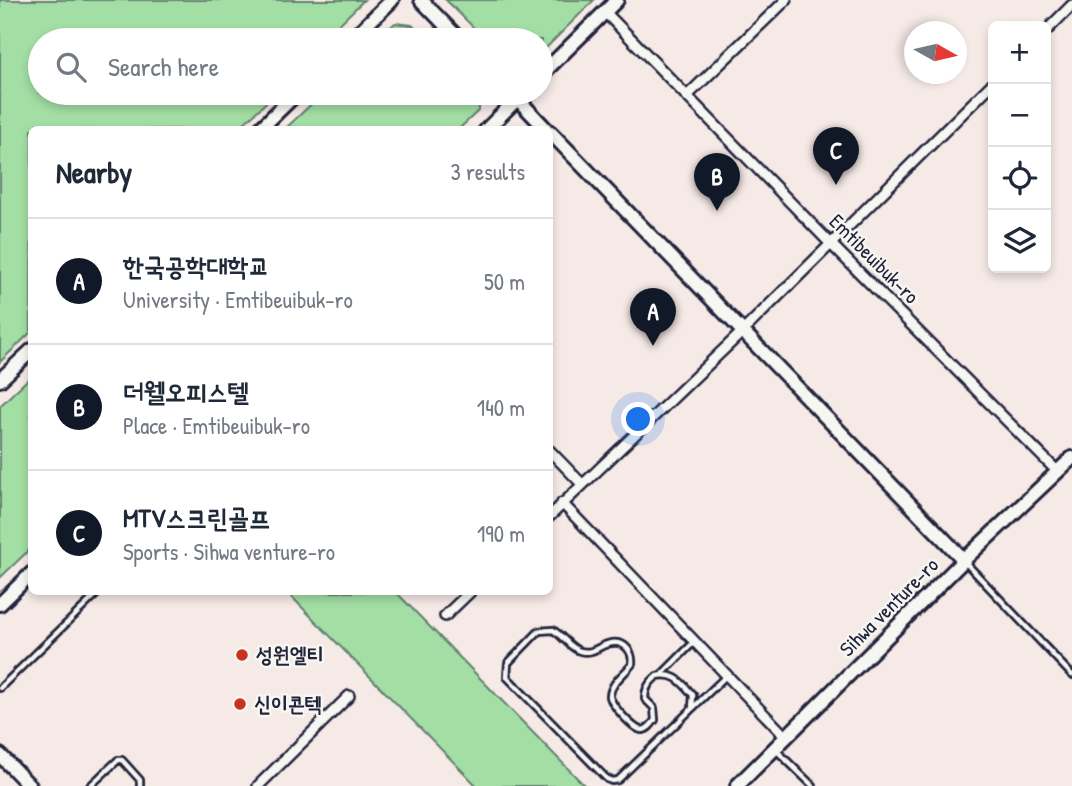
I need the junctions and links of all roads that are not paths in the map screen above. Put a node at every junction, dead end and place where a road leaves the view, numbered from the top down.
1 (393, 0) edge
2 (421, 0) edge
3 (617, 0) edge
4 (786, 0) edge
5 (1072, 5) edge
6 (605, 12) junction
7 (1051, 26) edge
8 (364, 28) edge
9 (448, 28) edge
10 (553, 63) edge
11 (992, 84) edge
12 (688, 95) junction
13 (285, 105) edge
14 (508, 105) edge
15 (526, 105) edge
16 (263, 126) edge
17 (490, 126) edge
18 (544, 126) edge
19 (553, 136) edge
20 (830, 243) junction
21 (742, 331) junction
22 (28, 354) edge
23 (0, 380) edge
24 (553, 454) edge
25 (1072, 458) edge
26 (1058, 472) junction
27 (582, 484) junction
28 (562, 503) junction
29 (553, 513) edge
30 (964, 560) junction
31 (28, 577) edge
32 (96, 595) edge
33 (467, 595) edge
34 (0, 604) edge
35 (444, 616) dead end
36 (694, 641) junction
37 (662, 674) junction
38 (726, 675) junction
39 (1072, 675) edge
40 (0, 688) edge
41 (349, 696) dead end
42 (692, 708) junction
43 (786, 737) junction
44 (775, 748) junction
45 (0, 755) edge
46 (30, 786) edge
47 (90, 786) edge
48 (141, 786) edge
49 (257, 786) edge
50 (737, 786) edge
51 (813, 786) edge

1 - 8 street
2 - 9 street
3 - 6 street
4 - 12 street
5 - 7 street
6 - 10 street
6 - 12 street, Emtibeuibuk-ro
11 - 20 street
12 - 20 street, Emtibeuibuk-ro
13 - 16 street
14 - 17 street
15 - 18 street
19 - 21 street
20 - 21 street
20 - 26 street, Emtibeuibuk-ro
21 - 27 street
21 - 30 street
22 - 23 street
24 - 27 street
25 - 26 street, Sihwa venture-ro
26 - 30 street, Sihwa venture-ro
27 - 28 street
28 - 29 street
28 - 36 street
30 - 39 lane
30 - 43 street, Sihwa venture-ro
31 - 34 street
32 - 40 lane
33 - 35 street
36 - 37 lane
36 - 38 street
37 - 42 lane
37 - 42 lane
38 - 42 lane
38 - 43 street
41 - 49 street
43 - 44 street, Sihwa venture-ro
44 - 50 street, Sihwa venture-ro
44 - 51 lane
45 - 46 street
47 - 48 lane

